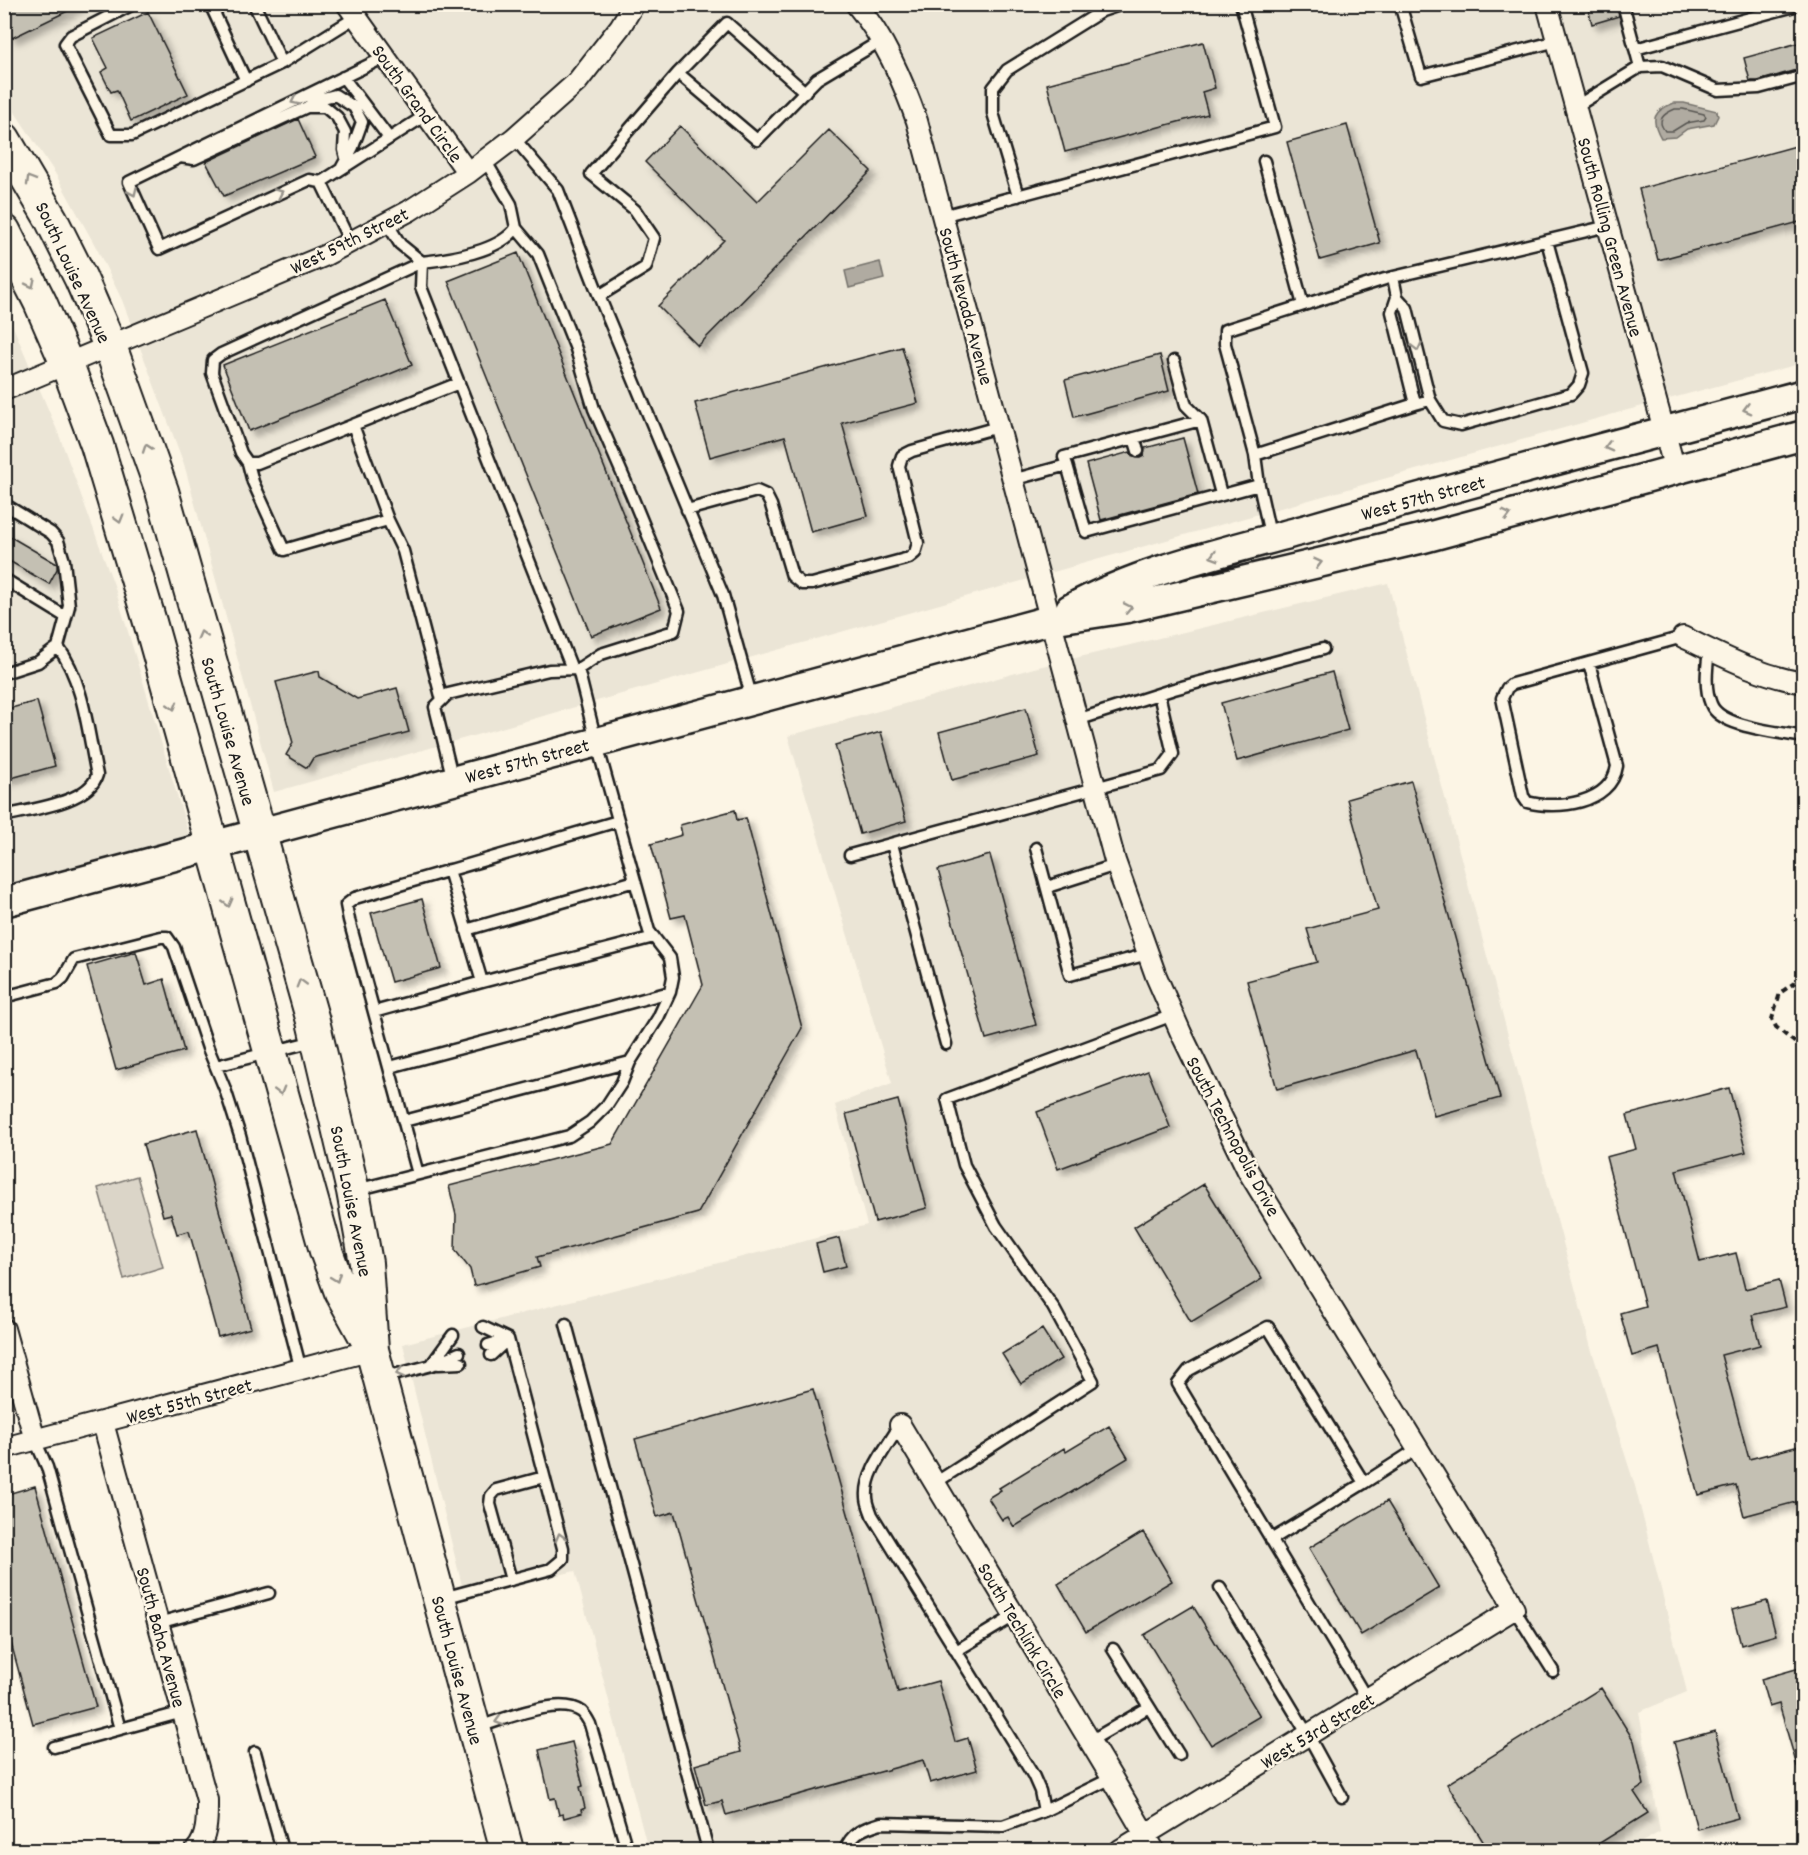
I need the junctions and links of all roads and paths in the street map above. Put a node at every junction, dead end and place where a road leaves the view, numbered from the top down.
1 (133, 4) edge
2 (210, 4) edge
3 (254, 4) edge
4 (634, 4) edge
5 (856, 4) edge
6 (1123, 4) edge
7 (1241, 4) edge
8 (1400, 4) edge
9 (1547, 4) edge
10 (1623, 4) edge
11 (1802, 4) edge
12 (351, 11) edge
13 (882, 40) junction
14 (1557, 41) junction
15 (1635, 49) junction
16 (385, 57) junction
17 (282, 63) junction
18 (1640, 67) junction
19 (678, 73) junction
20 (1803, 76) edge
21 (343, 77) junction
22 (246, 81) junction
23 (805, 92) junction
24 (307, 107) junction
25 (1575, 107) junction
26 (426, 115) junction
27 (388, 138) junction
28 (514, 138) junction
29 (4, 139) edge
30 (180, 157) junction
31 (485, 160) junction
32 (1264, 161) dead end
33 (344, 162) junction
34 (468, 173) junction
35 (321, 182) junction
36 (1018, 196) junction
37 (942, 216) junction
38 (387, 223) junction
39 (1608, 226) junction
40 (516, 228) junction
41 (4, 231) edge
42 (351, 242) junction
43 (1547, 242) junction
44 (422, 262) junction
45 (1393, 277) junction
46 (599, 296) junction
47 (1397, 297) junction
48 (1303, 305) junction
49 (110, 346) junction
50 (1174, 361) dead end
51 (67, 364) junction
52 (459, 383) junction
53 (4, 390) edge
54 (1803, 394) edge
55 (1430, 399) junction
56 (1415, 404) junction
57 (1201, 420) junction
58 (353, 425) junction
59 (998, 426) junction
60 (1166, 429) junction
61 (1664, 432) junction
62 (1803, 435) edge
63 (1134, 438) junction
64 (1169, 441) dead end
65 (1104, 446) junction
66 (1138, 451) dead end
67 (1255, 454) junction
68 (1107, 458) dead end
69 (248, 463) junction
70 (1067, 465) junction
71 (1675, 470) junction
72 (1012, 480) junction
73 (1259, 485) junction
74 (1221, 494) junction
75 (4, 504) edge
76 (687, 510) junction
77 (388, 520) junction
78 (1271, 539) junction
79 (4, 579) edge
80 (66, 616) junction
81 (1050, 620) junction
82 (1683, 637) joint
83 (58, 648) junction
84 (1323, 649) dead end
85 (1709, 650) junction
86 (1589, 663) junction
87 (575, 669) junction
88 (4, 673) edge
89 (1803, 683) edge
90 (1159, 694) junction
91 (752, 699) junction
92 (442, 700) junction
93 (1077, 720) junction
94 (1803, 737) edge
95 (596, 741) junction
96 (453, 780) junction
97 (1095, 789) junction
98 (4, 816) edge
99 (618, 821) junction
100 (258, 833) junction
101 (892, 844) junction
102 (213, 847) junction
103 (1036, 848) dead end
104 (850, 855) dead end
105 (1116, 865) junction
106 (449, 870) junction
107 (635, 881) junction
108 (1047, 887) junction
109 (4, 902) edge
110 (466, 930) junction
111 (654, 937) junction
112 (1148, 954) junction
113 (1803, 976) edge
114 (482, 982) junction
115 (670, 992) junction
116 (4, 997) edge
117 (374, 1012) junction
118 (1173, 1015) junction
119 (317, 1040) junction
120 (946, 1044) dead end
121 (1803, 1050) edge
122 (269, 1053) junction
123 (630, 1062) junction
124 (216, 1066) junction
125 (390, 1067) junction
126 (404, 1120) junction
127 (418, 1174) junction
128 (353, 1191) junction
129 (566, 1324) dead end
130 (4, 1329) edge
131 (508, 1339) junction
132 (376, 1364) junction
133 (432, 1365) junction
134 (301, 1370) junction
135 (103, 1423) junction
136 (900, 1425) joint
137 (35, 1440) junction
138 (4, 1448) edge
139 (1417, 1449) junction
140 (544, 1477) junction
141 (935, 1483) junction
142 (1364, 1483) junction
143 (1271, 1540) junction
144 (511, 1580) junction
145 (1220, 1588) dead end
146 (269, 1593) dead end
147 (439, 1599) junction
148 (1514, 1609) junction
149 (1014, 1616) junction
150 (158, 1623) junction
151 (1113, 1649) dead end
152 (956, 1651) junction
153 (1553, 1671) dead end
154 (1367, 1699) junction
155 (1149, 1707) junction
156 (183, 1712) junction
157 (474, 1728) junction
158 (120, 1729) junction
159 (1308, 1735) junction
160 (1090, 1741) junction
161 (54, 1747) dead end
162 (255, 1752) dead end
163 (1179, 1755) dead end
164 (1112, 1778) junction
165 (1342, 1797) dead end
166 (1044, 1811) junction
167 (1149, 1843) edge
168 (202, 1849) edge
169 (282, 1851) edge
170 (507, 1851) edge
171 (627, 1851) edge
172 (708, 1851) edge
173 (846, 1851) edge
174 (1120, 1851) edge

1 - 22 lane
2 - 22 lane
3 - 17 lane
4 - 28 street, West 59th Street
5 - 13 street, South Nevada Avenue
6 - 36 lane
7 - 36 lane
8 - 14 lane
9 - 14 street, South Rolling Green Avenue
10 - 15 lane
11 - 15 lane
12 - 16 street, South Grand Circle
12 - 17 lane
13 - 23 lane
13 - 37 street, South Nevada Avenue
14 - 25 street, South Rolling Green Avenue
15 - 18 lane
16 - 21 lane
16 - 26 street, South Grand Circle
17 - 22 lane
18 - 20 lane
18 - 25 lane
19 - 23 lane
19 - 23 lane
19 - 46 lane
21 - 27 lane
21 -> 30 lane
24 - 30 lane
24 - 33 lane
24 - 33 lane
25 - 39 street, South Rolling Green Avenue
26 - 27 lane
26 - 34 street, South Grand Circle
27 - 33 lane
28 - 31 street, West 59th Street
28 - 46 lane
49 -> 29 main road, South Louise Avenue
30 -> 35 lane
31 - 34 street, West 59th Street
31 - 40 lane
32 - 48 lane
33 - 35 lane
34 - 38 street, West 59th Street
35 - 42 lane
36 - 37 lane
37 - 59 street, South Nevada Avenue
38 - 42 street, West 59th Street
38 - 44 lane
39 - 43 lane
39 - 61 street, South Rolling Green Avenue
40 - 44 lane
40 - 87 lane
41 -> 51 main road, South Louise Avenue
42 - 49 street, West 59th Street
43 - 45 lane
43 - 55 lane
44 - 52 lane
44 - 69 lane
45 - 47 lane
45 - 48 lane
46 - 76 lane
47 -> 55 lane
47 - 56 lane
48 - 67 lane
49 - 51 street, West 59th Street
100 -> 49 main road, South Louise Avenue
50 - 57 lane
51 - 53 street, West 59th Street
51 -> 102 main road, South Louise Avenue
52 - 58 lane
52 - 87 lane
54 -> 61 main road, West 57th Street
55 - 56 lane
56 - 67 lane
57 - 60 lane
57 - 74 lane
58 - 69 lane
58 - 77 lane
59 - 72 street, South Nevada Avenue
59 - 76 lane
60 - 63 lane
60 - 64 lane
61 - 71 street, South Rolling Green Avenue
61 -> 78 main road, West 57th Street
62 - 71 main road, West 57th Street
63 - 65 lane
63 - 66 lane
65 - 68 lane
65 - 70 lane
67 - 73 lane
69 - 77 lane
70 - 72 lane
70 - 74 lane
81 -> 71 main road, West 57th Street
72 - 81 street, South Nevada Avenue
73 - 74 lane
73 - 78 lane
75 - 80 lane
76 - 91 lane
77 - 92 lane
78 -> 81 main road, West 57th Street
79 - 80 lane
80 - 83 lane
81 - 91 main road, West 57th Street
81 - 93 street, South Technopolis Drive
82 - 85 street
82 - 86 lane
83 - 88 lane
83 - 98 lane
84 - 90 lane
85 - 89 street
85 - 94 lane
86 - 86 lane
87 - 92 lane
87 - 95 lane
90 - 93 lane
90 - 97 lane
91 - 95 main road, West 57th Street
92 - 96 lane
93 - 97 street, South Technopolis Drive
95 - 96 main road, West 57th Street
95 - 99 lane
96 - 100 main road, West 57th Street
97 - 101 lane
97 - 105 street, South Technopolis Drive
99 - 106 lane
99 - 107 lane
100 - 102 main road, West 57th Street
119 -> 100 main road, South Louise Avenue
101 - 104 lane
101 - 120 lane
102 - 109 main road, West 57th Street
102 -> 122 main road, South Louise Avenue
103 - 108 lane
105 - 108 lane
105 - 112 street, South Technopolis Drive
106 - 110 lane
106 - 117 lane
107 - 110 lane
107 - 111 lane
108 - 112 lane
110 - 114 lane
111 - 114 lane
111 - 115 lane
112 - 118 street, South Technopolis Drive
113 - 121 path
114 - 117 lane
115 - 123 lane
115 - 125 lane
116 - 124 lane
117 - 125 lane
118 - 139 street, South Technopolis Drive
118 - 141 lane
119 - 122 lane
119 - 128 main road, South Louise Avenue
122 - 124 lane
122 -> 132 main road, South Louise Avenue
123 - 126 lane
123 - 127 lane
124 - 134 lane
125 - 126 lane
126 - 127 lane
127 - 128 lane
128 - 132 main road, South Louise Avenue
129 - 172 lane
130 - 137 street
131 - 131 lane
131 - 140 lane
133 -> 132 lane
132 - 134 street, West 55th Street
132 - 147 main road, South Louise Avenue
133 - 133 lane
134 - 135 street, West 55th Street
135 - 137 street, West 55th Street
135 - 150 street, South Baha Avenue
136 - 141 street, South Techlink Circle
136 - 152 lane
137 - 138 street, West 55th Street
137 - 158 lane
139 - 142 lane
139 - 148 street, South Technopolis Drive
144 -> 140 lane
140 - 144 lane
141 - 149 street, South Techlink Circle
142 - 143 lane
142 - 143 lane
143 - 154 lane
144 - 147 lane
145 - 159 lane
146 - 150 lane
147 - 157 main road, South Louise Avenue
148 - 153 lane
148 - 154 street, West 53rd Street
149 - 152 lane
149 - 160 street, South Techlink Circle
150 - 156 street, South Baha Avenue
151 - 155 lane
152 - 166 lane
154 - 159 street, West 53rd Street
155 - 160 lane
155 - 163 lane
156 - 158 lane
156 - 168 street, South Baha Avenue
157 - 170 main road, South Louise Avenue
171 -> 157 lane
158 - 161 lane
159 - 165 lane
159 - 167 street, West 53rd Street
160 - 164 street, South Techlink Circle
162 - 169 lane
164 - 166 lane
164 - 167 street, South Techlink Circle
166 - 173 lane
167 - 174 street, West 53rd Street

